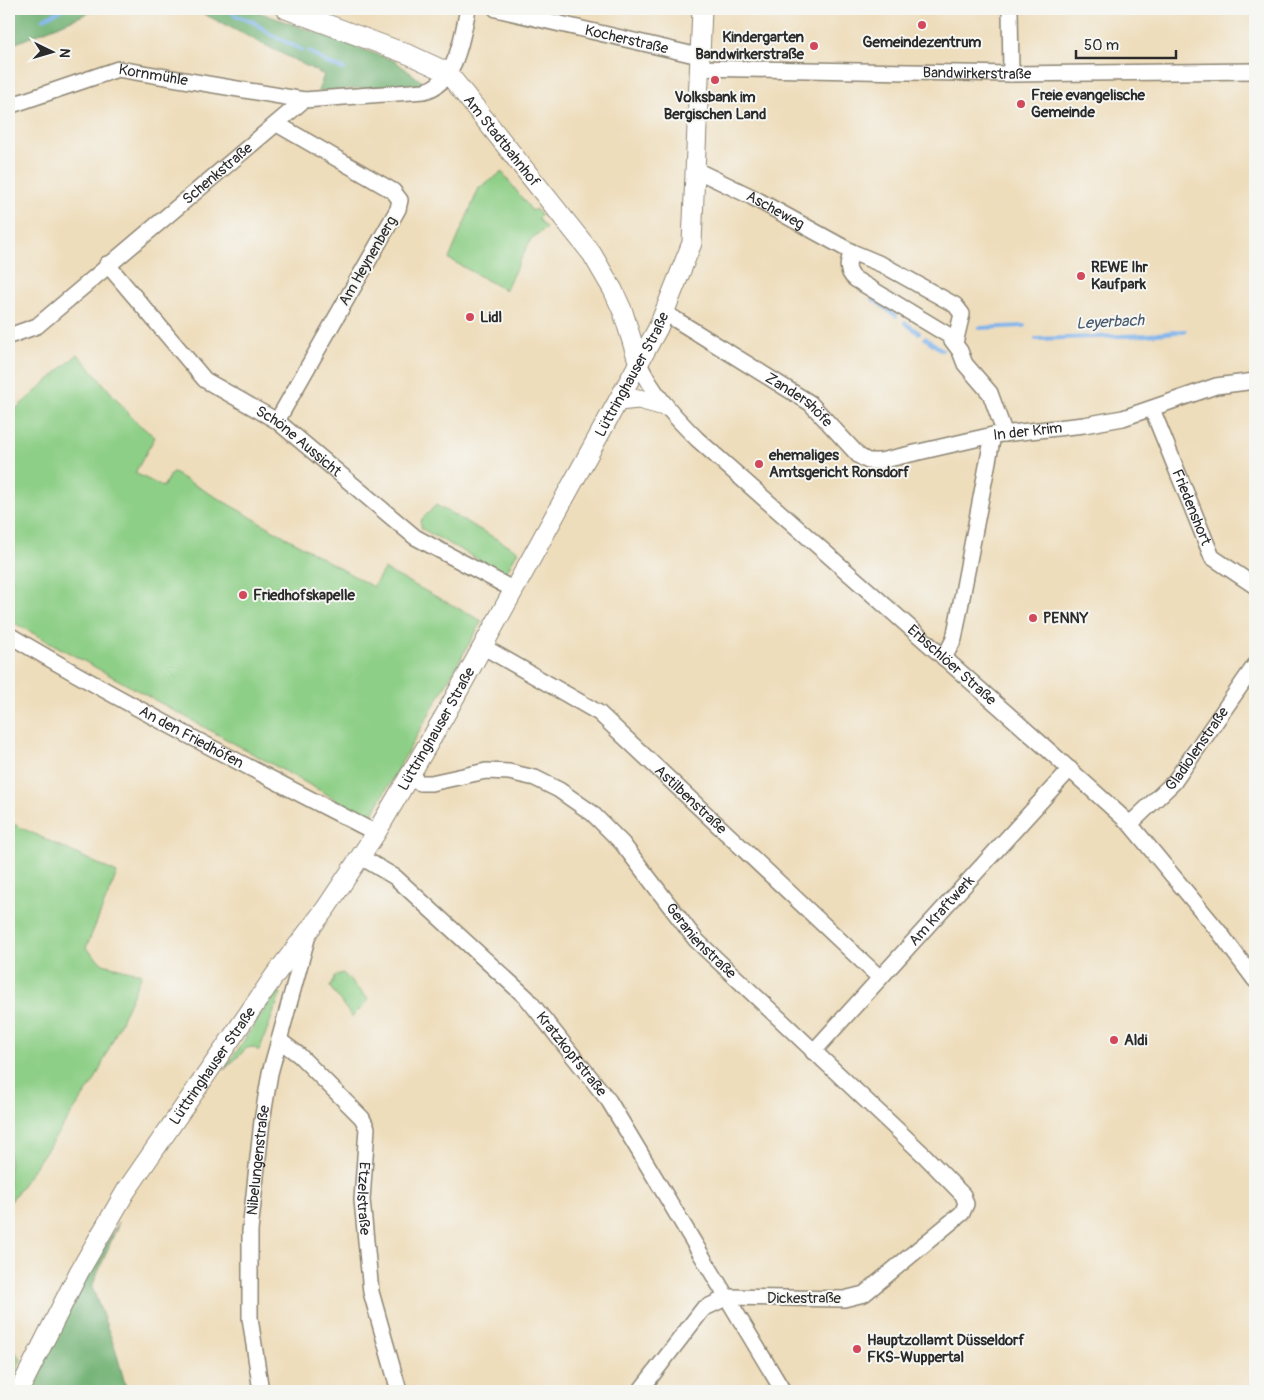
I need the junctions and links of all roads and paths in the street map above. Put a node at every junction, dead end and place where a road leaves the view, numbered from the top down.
1 (286, 9) edge
2 (468, 9) edge
3 (496, 9) edge
4 (702, 9) edge
5 (1010, 9) edge
6 (699, 62) junction
7 (1255, 71) edge
8 (447, 72) junction
9 (1011, 74) junction
10 (304, 100) junction
11 (9, 106) edge
12 (277, 124) junction
13 (696, 170) junction
14 (852, 252) junction
15 (108, 264) junction
16 (665, 313) junction
17 (9, 336) edge
18 (955, 343) junction
19 (638, 362) junction
20 (1255, 381) edge
21 (618, 401) junction
22 (664, 406) junction
23 (1152, 409) junction
24 (277, 421) junction
25 (999, 435) junction
26 (1255, 586) edge
27 (514, 590) junction
28 (9, 635) edge
29 (482, 646) junction
30 (944, 658) junction
31 (1255, 665) edge
32 (1070, 769) junction
33 (408, 778) junction
34 (1130, 824) junction
35 (376, 833) junction
36 (361, 857) junction
37 (308, 934) junction
38 (880, 978) junction
39 (1255, 980) edge
40 (279, 1040) junction
41 (813, 1052) junction
42 (963, 1195) joint
43 (728, 1297) junction
44 (19, 1391) edge
45 (261, 1391) edge
46 (399, 1391) edge
47 (640, 1391) edge
48 (783, 1391) edge

1 - 8 main road, Am Stadtbahnhof
2 - 8 street
3 - 6 street, Kocherstraße
4 - 6 main road, Lüttringhauser Straße
5 - 9 street
6 - 9 street, Bandwirkerstraße
6 - 13 main road, Lüttringhauser Straße
7 - 9 street, Bandwirkerstraße
8 - 10 street
8 - 19 main road, Am Stadtbahnhof
10 - 11 street, Kornmühle
10 - 12 street, Schenkstraße
12 - 15 street, Schenkstraße
12 - 24 street, Am Heynenberg
13 - 14 street, Ascheweg
13 - 16 main road, Lüttringhauser Straße
14 - 18 street
14 - 18 street, Ascheweg
15 - 17 street, Schenkstraße
15 - 24 street, Schöne Aussicht
16 - 19 main road, Lüttringhauser Straße
16 - 25 street, Zandershöfe
18 - 25 street
19 - 21 main road, Lüttringhauser Straße
19 - 22 street, Erbschlöer Straße
20 - 23 street, In der Krim
21 - 22 main road
21 - 27 main road, Lüttringhauser Straße
22 - 30 street, Erbschlöer Straße
23 - 25 street, In der Krim
23 - 26 street, Friedenshort
24 - 27 street, Schöne Aussicht
25 - 30 street, In der Krim
27 - 29 main road, Lüttringhauser Straße
28 - 35 street, An den Friedhöfen
29 - 33 main road, Lüttringhauser Straße
29 - 38 street, Astilbenstraße
30 - 32 street, Erbschlöer Straße
31 - 34 street, Gladiolenstraße
32 - 34 street, Erbschlöer Straße
32 - 38 street, Am Kraftwerk
33 - 35 main road, Lüttringhauser Straße
33 - 41 street, Geranienstraße
34 - 39 street, Erbschlöer Straße
35 - 36 main road, Lüttringhauser Straße
36 - 37 main road, Lüttringhauser Straße
36 - 43 street, Kratzkopfstraße
37 - 40 street, Nibelungenstraße
37 - 44 main road, Lüttringhauser Straße
38 - 41 street, Am Kraftwerk
40 - 45 street, Nibelungenstraße
40 - 46 street, Etzelstraße
41 - 42 street, Geranienstraße
42 - 43 street, Dickestraße
43 - 47 street, Dickestraße
43 - 48 street, Kratzkopfstraße

